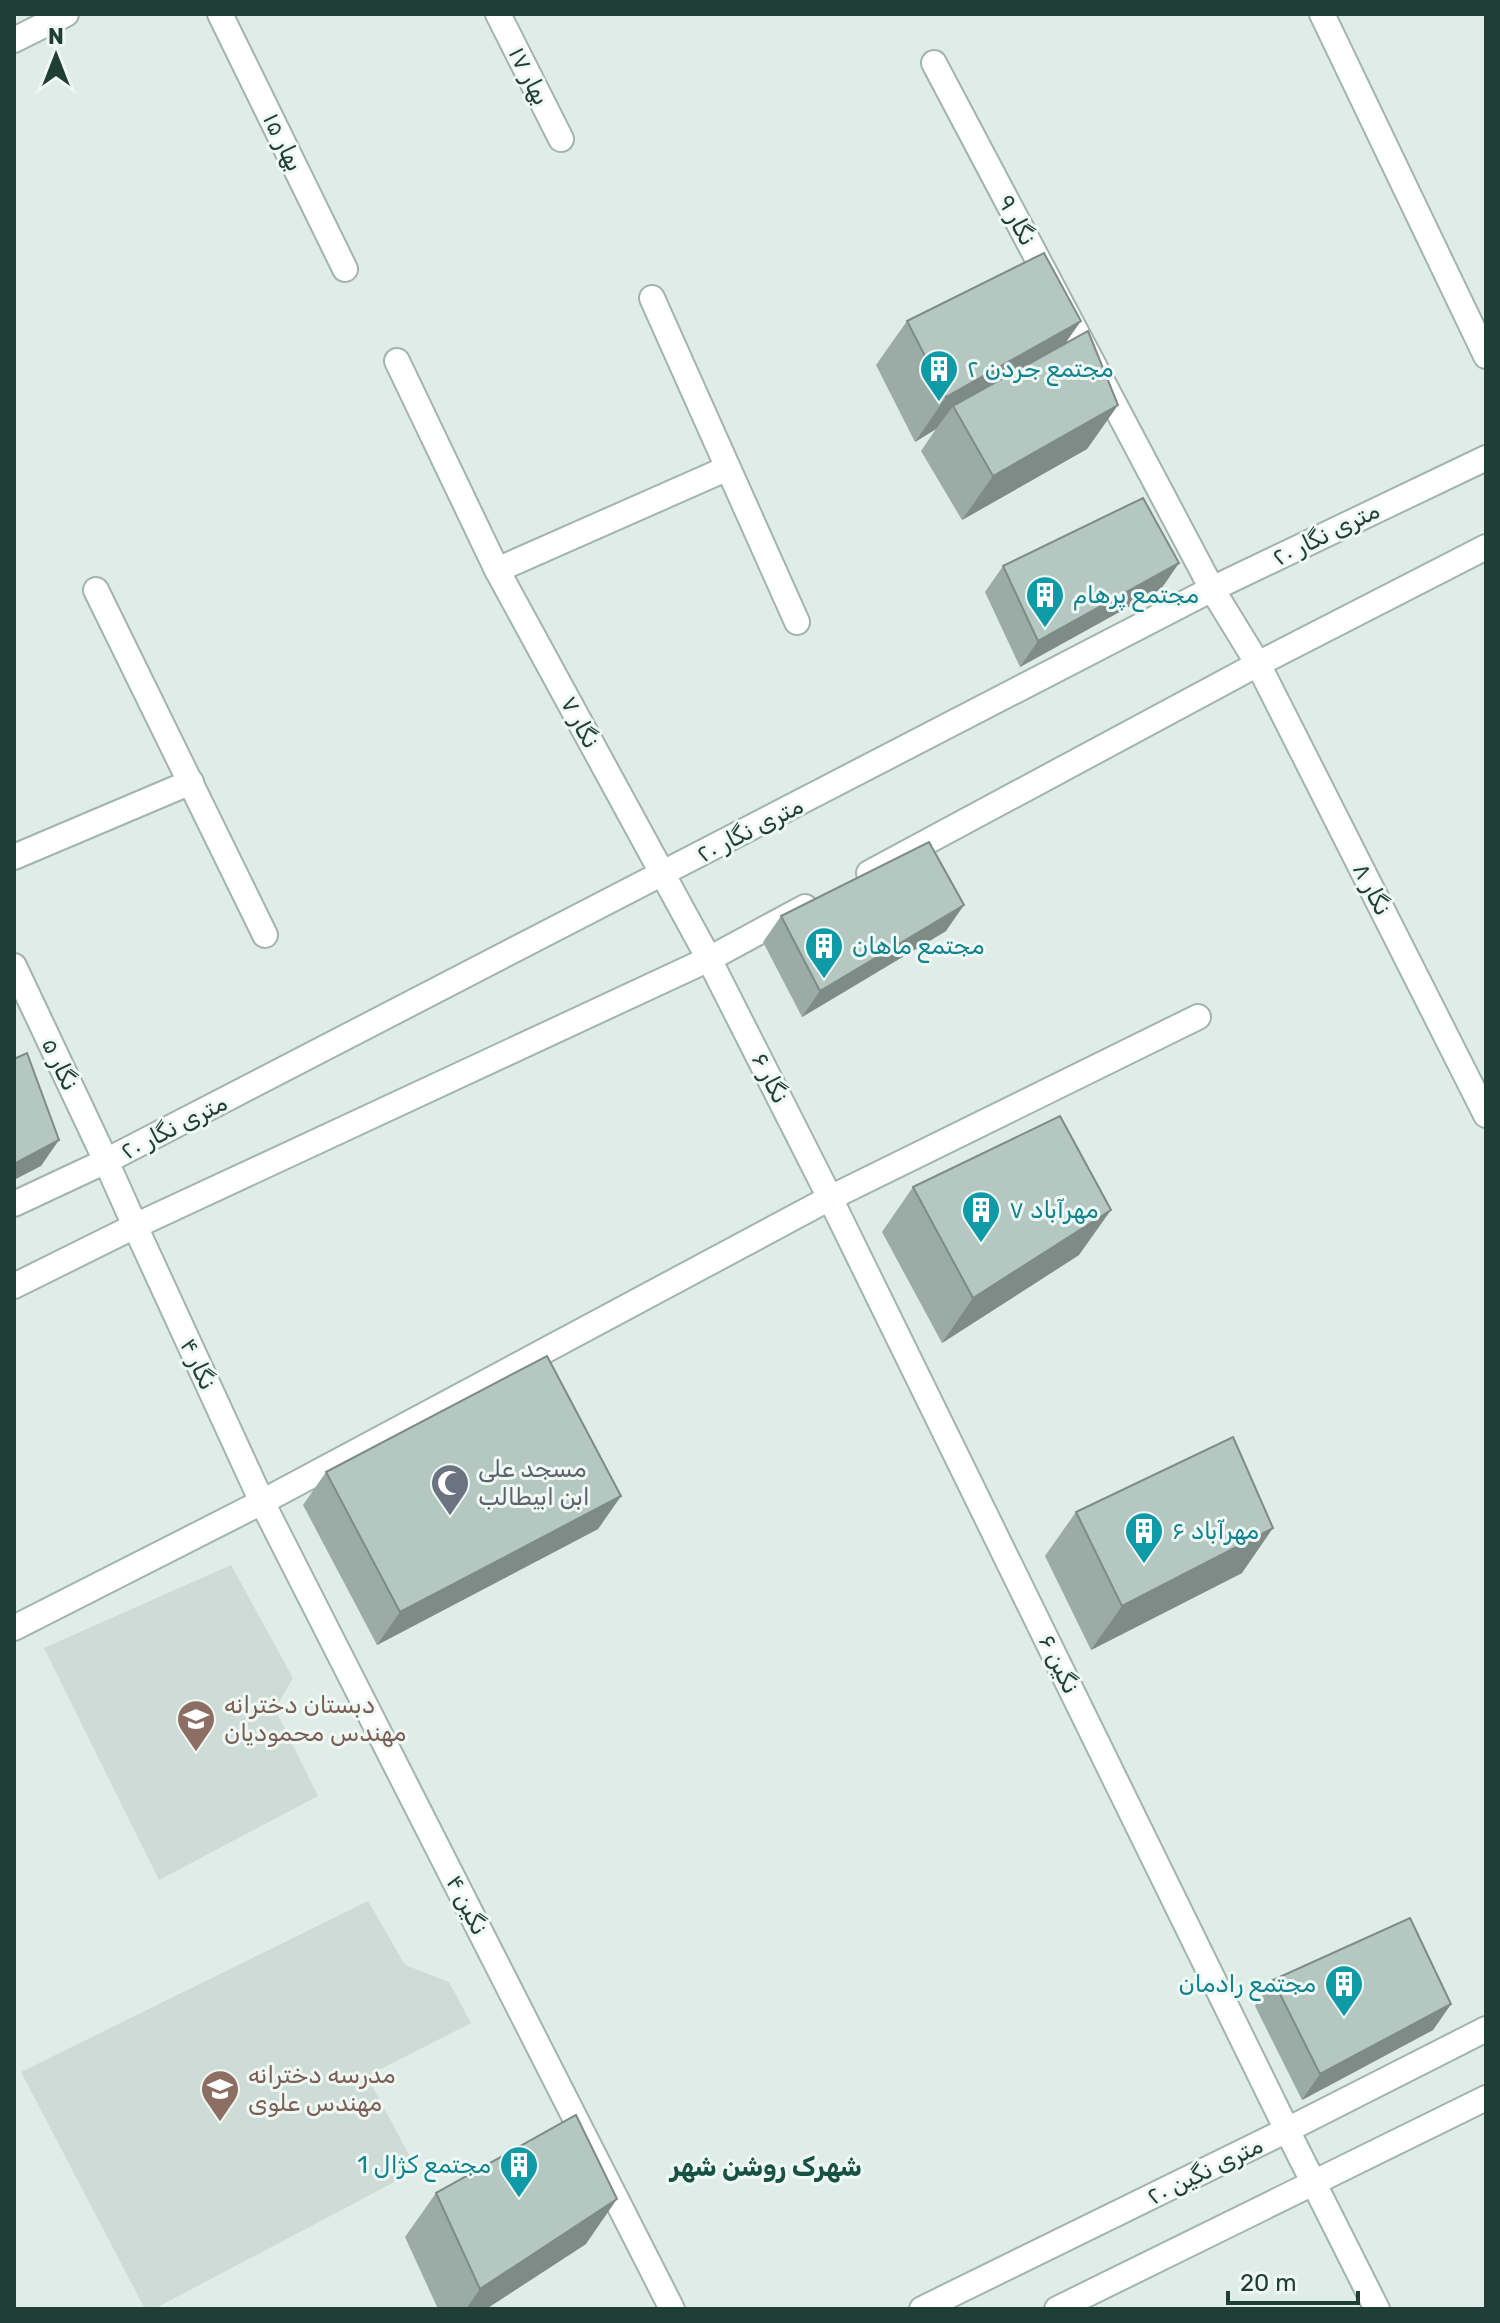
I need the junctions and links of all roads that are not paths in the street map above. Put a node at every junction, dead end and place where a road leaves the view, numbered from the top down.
1 (66, 14) edge
2 (220, 14) edge
3 (498, 14) edge
4 (1322, 14) edge
5 (14, 40) edge
6 (934, 63) dead end
7 (561, 139) dead end
8 (345, 269) dead end
9 (652, 298) dead end
10 (1486, 356) edge
11 (397, 361) dead end
12 (1486, 458) edge
13 (728, 468) junction
14 (1486, 547) edge
15 (497, 570) junction
16 (1212, 589) junction
17 (96, 590) dead end
18 (797, 622) dead end
19 (1258, 664) junction
20 (191, 782) junction
21 (14, 857) edge
22 (663, 875) junction
23 (850, 883) edge
24 (822, 898) edge
25 (265, 935) dead end
26 (709, 959) junction
27 (14, 966) edge
28 (1198, 1017) dead end
29 (1486, 1115) edge
30 (106, 1161) junction
31 (830, 1198) junction
32 (14, 1204) edge
33 (135, 1226) junction
34 (14, 1286) edge
35 (262, 1502) junction
36 (14, 1628) edge
37 (1486, 2029) edge
38 (1486, 2098) edge
39 (1287, 2130) junction
40 (1314, 2182) junction
41 (672, 2309) edge
42 (922, 2309) edge
43 (1057, 2309) edge
44 (1377, 2309) edge

1 - 5 street
2 - 8 street, بهار ۱۵
3 - 7 street, بهار ۱۷
4 - 10 street
6 - 16 street, نگار ۹
9 - 13 street
11 - 15 street, نگار ۷
12 - 16 street, ۲۰ متری نگار
13 - 15 street
13 - 18 street
14 - 19 street
15 - 22 street, نگار ۷
16 - 19 street, نگار ۹
16 - 22 street, ۲۰ متری نگار
17 - 20 street
19 - 23 street
19 - 29 street, نگار ۸
20 - 21 street
20 - 25 street
22 - 26 street, نگار ۷
22 - 30 street, ۲۰ متری نگار
24 - 26 street
26 - 31 street, نگار ۶
26 - 33 street
27 - 30 street, نگار ۵
28 - 31 street
30 - 32 street, ۲۰ متری نگار
30 - 33 street, نگار ۵
31 - 35 street
31 - 39 street, نگین ۶
33 - 34 street
33 - 35 street, نگار ۴
35 - 36 street
35 - 41 street, نگین ۴
37 - 39 street, ۲۰ متری نگین
38 - 40 street
39 - 40 street, نگین ۶
39 - 42 street, ۲۰ متری نگین
40 - 43 street
40 - 44 street, نگین ۶

